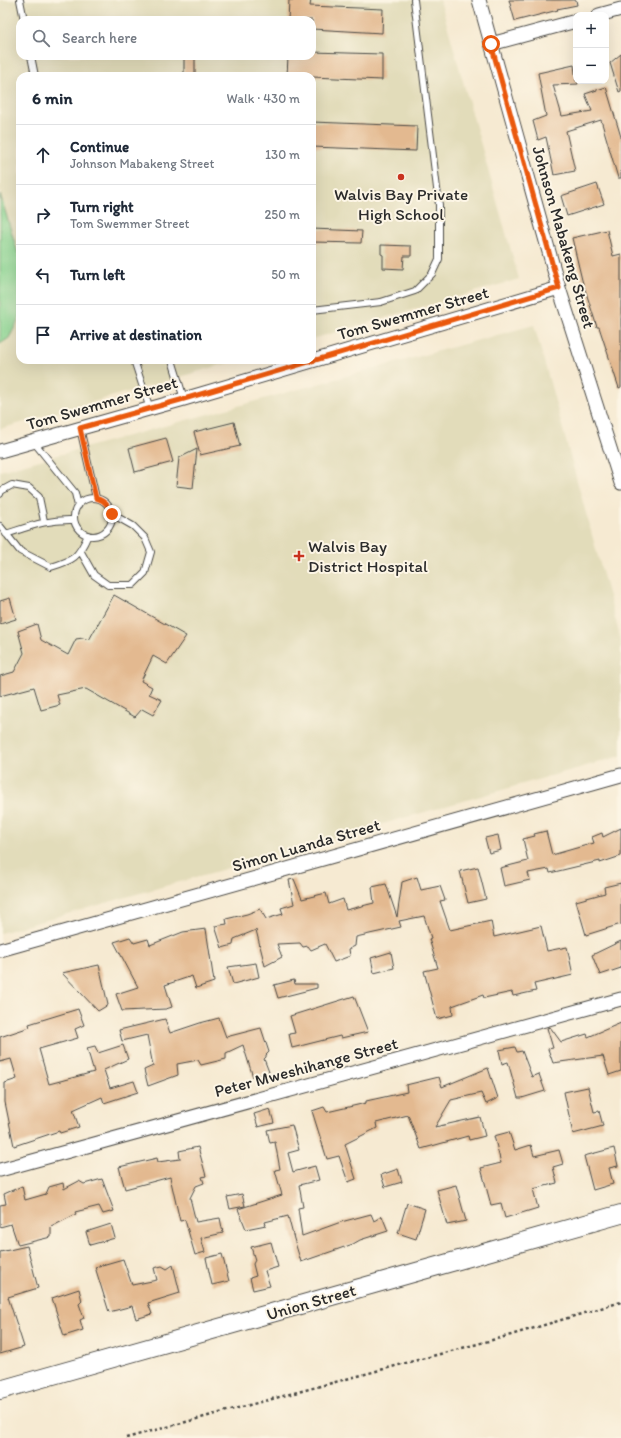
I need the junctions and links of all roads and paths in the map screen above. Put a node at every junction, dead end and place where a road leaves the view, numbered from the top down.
1 (20, 0) edge
2 (414, 0) edge
3 (479, 0) edge
4 (621, 9) edge
5 (609, 12) edge
6 (23, 16) edge
7 (573, 22) edge
8 (491, 44) junction
9 (32, 60) edge
10 (33, 72) edge
11 (559, 288) junction
12 (316, 310) edge
13 (316, 360) edge
14 (135, 364) edge
15 (173, 364) edge
16 (302, 364) edge
17 (184, 399) junction
18 (150, 409) junction
19 (80, 428) junction
20 (33, 441) junction
21 (0, 450) edge
22 (621, 482) edge
23 (0, 494) edge
24 (96, 498) junction
25 (78, 506) junction
26 (112, 514) junction
27 (74, 520) junction
28 (44, 522) junction
29 (0, 526) edge
30 (6, 534) junction
31 (88, 535) junction
32 (81, 552) junction
33 (621, 775) edge
34 (0, 950) edge
35 (621, 999) edge
36 (0, 1170) edge
37 (621, 1214) edge
38 (621, 1302) edge
39 (0, 1390) edge
40 (126, 1438) edge

1 - 6 lane
2 - 12 lane
3 - 8 street, Johnson Mabakeng Street
4 - 5 street
7 - 8 street
8 - 11 street, Johnson Mabakeng Street
9 - 10 lane
11 - 13 street, Tom Swemmer Street
11 - 22 street, Johnson Mabakeng Street
14 - 18 lane
15 - 17 lane
16 - 17 street, Tom Swemmer Street
17 - 18 street, Tom Swemmer Street
18 - 19 street, Tom Swemmer Street
19 - 20 street, Tom Swemmer Street
19 - 24 lane
20 - 21 street, Tom Swemmer Street
20 - 25 lane
23 - 28 lane
24 - 25 lane
24 - 26 lane
25 - 27 lane
26 - 31 lane
26 - 32 lane
27 - 28 lane
27 - 31 lane
28 - 30 lane
29 - 30 lane
30 - 32 lane
31 - 32 lane
33 - 34 street, Simon Luanda Street
35 - 36 street, Peter Mweshihange Street
37 - 39 main road, Union Street
38 - 40 path

